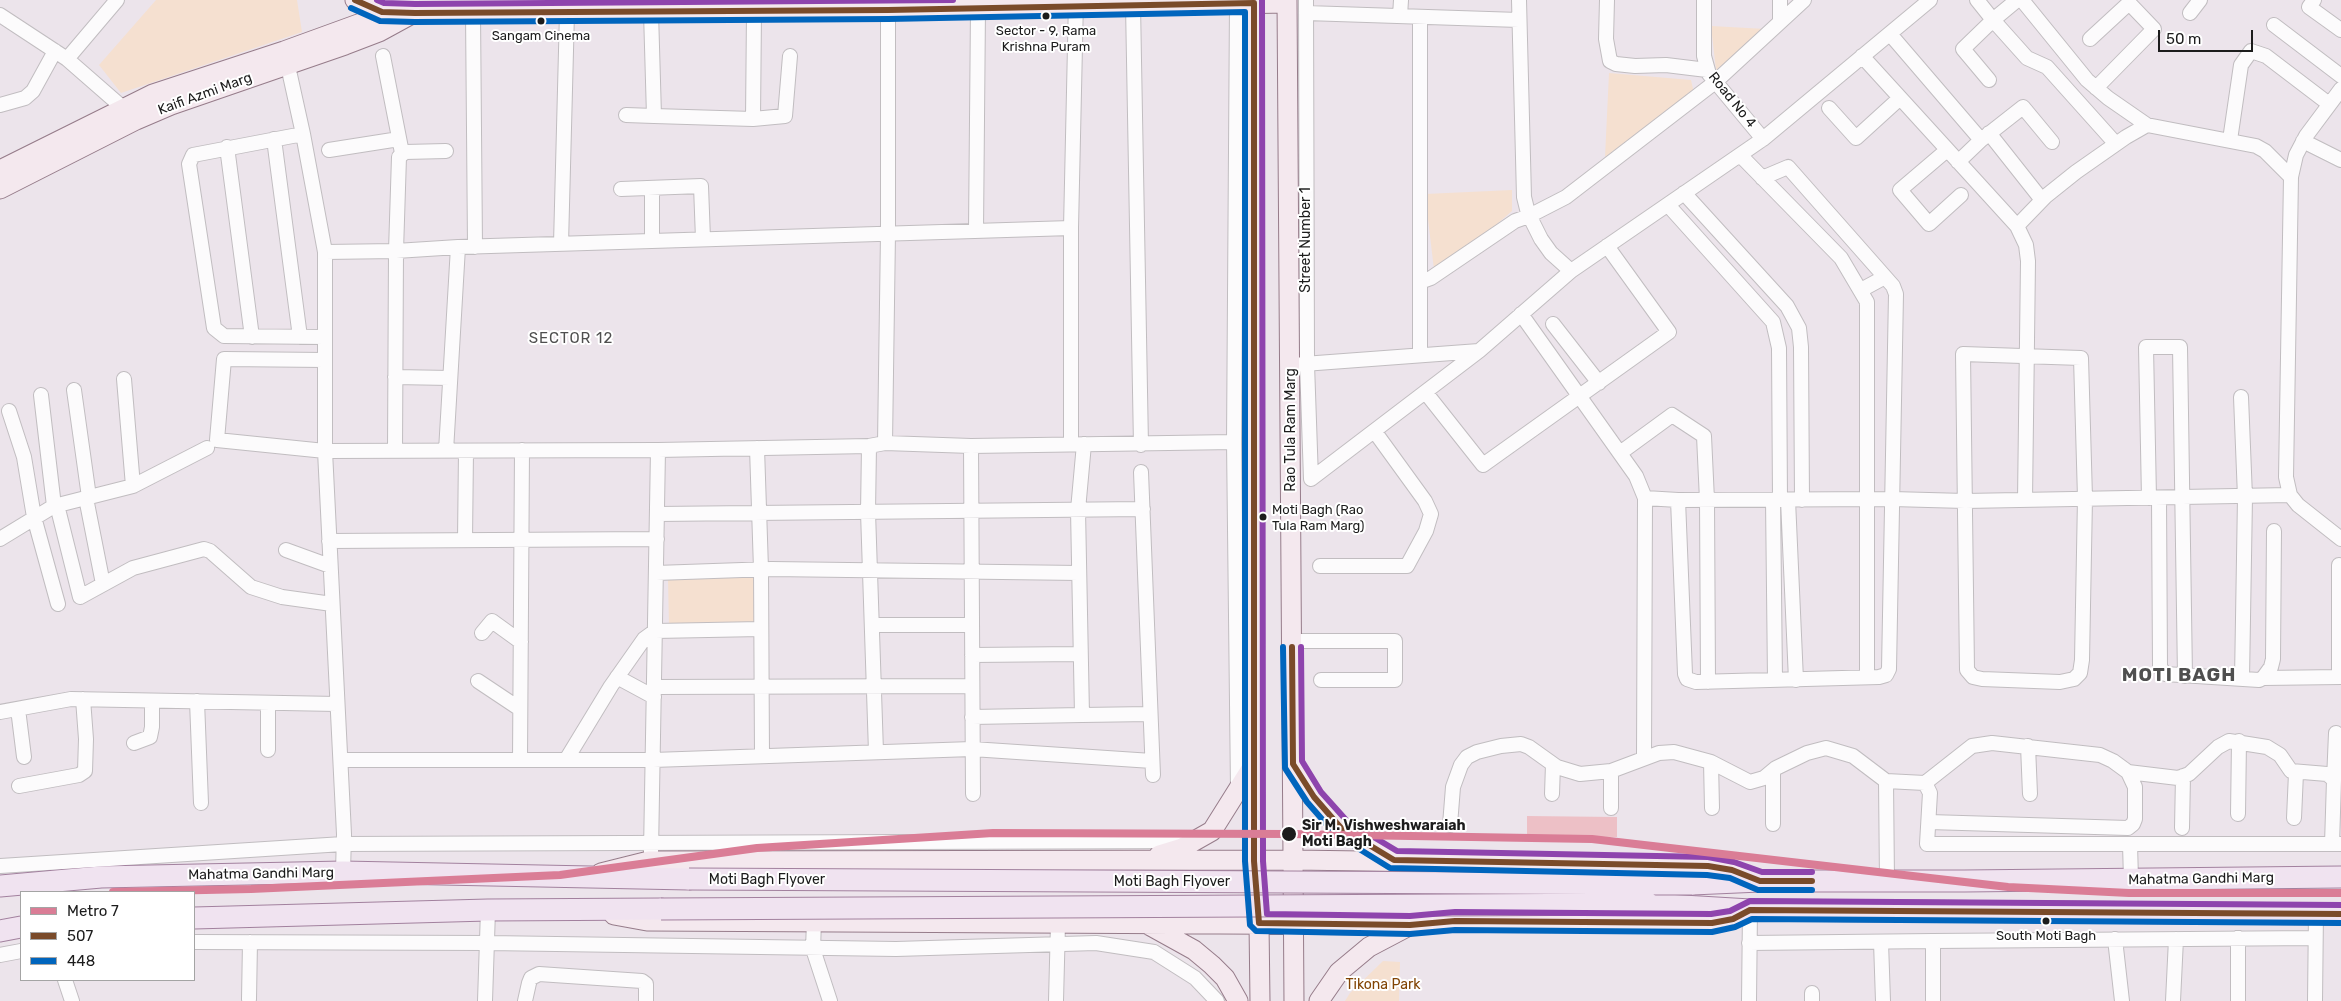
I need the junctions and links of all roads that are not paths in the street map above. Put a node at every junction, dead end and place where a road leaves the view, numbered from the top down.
1 (117, 0) edge
2 (355, 0) edge
3 (1401, 0) edge
4 (1519, 0) edge
5 (1607, 0) edge
6 (1704, 0) edge
7 (1780, 0) edge
8 (1804, 0) edge
9 (1930, 0) edge
10 (1977, 0) edge
11 (2022, 0) edge
12 (2200, 0) edge
13 (2314, 0) edge
14 (1287, 1) edge
15 (1248, 2) edge
16 (1076, 3) edge
17 (888, 5) edge
18 (1133, 5) junction
19 (600, 6) edge
20 (1306, 6) edge
21 (978, 8) junction
22 (382, 12) junction
23 (473, 12) junction
24 (567, 12) junction
25 (651, 12) junction
26 (754, 12) junction
27 (415, 13) junction
28 (2190, 13) dead end
29 (0, 15) edge
30 (1400, 16) junction
31 (1420, 16) junction
32 (1519, 20) junction
33 (1993, 20) junction
34 (1780, 22) junction
35 (2274, 24) dead end
36 (2341, 30) edge
37 (1890, 34) junction
38 (2090, 39) dead end
39 (55, 51) junction
40 (2066, 54) junction
41 (384, 56) dead end
42 (790, 56) dead end
43 (1862, 56) junction
44 (286, 57) junction
45 (67, 59) junction
46 (2049, 69) junction
47 (1707, 70) junction
48 (2341, 76) edge
49 (1989, 80) dead end
50 (1714, 83) junction
51 (2096, 88) junction
52 (2341, 89) edge
53 (1900, 98) junction
54 (2329, 104) junction
55 (0, 105) edge
56 (1829, 108) dead end
57 (130, 114) junction
58 (626, 115) dead end
59 (654, 116) junction
60 (753, 119) junction
61 (2147, 125) junction
62 (303, 134) junction
63 (1985, 136) junction
64 (274, 139) junction
65 (1763, 139) junction
66 (2230, 140) junction
67 (2303, 141) junction
68 (2052, 142) dead end
69 (2116, 144) junction
70 (401, 146) junction
71 (227, 147) junction
72 (329, 150) dead end
73 (1947, 150) junction
74 (446, 151) dead end
75 (1740, 155) junction
76 (2341, 160) edge
77 (1958, 162) junction
78 (0, 170) edge
79 (2291, 177) junction
80 (1762, 178) junction
81 (652, 188) junction
82 (0, 189) edge
83 (622, 189) dead end
84 (1684, 193) junction
85 (1961, 195) dead end
86 (2042, 200) junction
87 (1668, 205) junction
88 (1529, 216) junction
89 (2016, 226) junction
90 (1070, 228) junction
91 (976, 231) junction
92 (888, 233) junction
93 (703, 239) junction
94 (652, 241) junction
95 (561, 244) junction
96 (1607, 246) junction
97 (458, 247) junction
98 (475, 247) junction
99 (396, 251) junction
100 (325, 252) junction
101 (1571, 271) junction
102 (1885, 276) junction
103 (1420, 282) junction
104 (1861, 290) junction
105 (1787, 306) junction
106 (1520, 314) junction
107 (1769, 318) junction
108 (1553, 324) dead end
109 (252, 337) junction
110 (300, 337) junction
111 (325, 337) junction
112 (1479, 351) junction
113 (1420, 355) junction
114 (2027, 357) junction
115 (325, 360) junction
116 (1298, 364) junction
117 (395, 377) junction
118 (450, 378) junction
119 (124, 379) dead end
120 (1599, 383) junction
121 (74, 390) dead end
122 (1426, 393) junction
123 (41, 395) dead end
124 (1579, 396) junction
125 (2242, 397) dead end
126 (8, 411) dead end
127 (1375, 432) junction
128 (1234, 442) junction
129 (885, 444) junction
130 (1078, 444) junction
131 (1141, 445) junction
132 (869, 446) junction
133 (971, 446) junction
134 (207, 448) dead end
135 (758, 448) junction
136 (522, 450) junction
137 (658, 450) junction
138 (325, 451) junction
139 (395, 451) junction
140 (446, 451) junction
141 (466, 451) junction
142 (1620, 453) junction
143 (1141, 472) dead end
144 (133, 486) junction
145 (2290, 495) junction
146 (2245, 497) junction
147 (88, 498) junction
148 (1645, 498) junction
149 (2084, 498) junction
150 (2154, 498) junction
151 (2182, 498) junction
152 (1892, 499) junction
153 (1678, 500) junction
154 (1707, 500) junction
155 (1786, 500) junction
156 (1866, 500) junction
157 (2025, 500) junction
158 (1966, 501) junction
159 (56, 505) junction
160 (1143, 509) junction
161 (1078, 510) junction
162 (971, 511) junction
163 (868, 512) junction
164 (760, 513) junction
165 (657, 514) junction
166 (34, 517) junction
167 (2274, 531) dead end
168 (0, 538) edge
169 (657, 539) junction
170 (2341, 539) edge
171 (466, 540) junction
172 (521, 540) junction
173 (329, 541) junction
174 (286, 550) dead end
175 (2339, 565) dead end
176 (330, 566) junction
177 (1320, 566) dead end
178 (761, 569) junction
179 (871, 570) junction
180 (972, 572) junction
181 (656, 573) junction
182 (1079, 573) junction
183 (103, 584) junction
184 (58, 604) dead end
185 (332, 604) junction
186 (872, 625) junction
187 (972, 625) junction
188 (762, 629) junction
189 (655, 632) junction
190 (482, 633) dead end
191 (1292, 641) junction
192 (520, 642) junction
193 (1080, 654) junction
194 (972, 656) junction
195 (2185, 676) junction
196 (617, 677) junction
197 (1867, 677) junction
198 (2340, 677) edge
199 (2263, 678) junction
200 (2242, 679) junction
201 (1321, 680) dead end
202 (1775, 680) junction
203 (1796, 680) junction
204 (478, 681) dead end
205 (1708, 682) junction
206 (874, 686) junction
207 (972, 686) junction
208 (762, 687) junction
209 (654, 692) junction
210 (83, 699) junction
211 (152, 701) junction
212 (197, 702) junction
213 (268, 703) junction
214 (338, 704) junction
215 (520, 708) junction
216 (18, 709) junction
217 (0, 712) edge
218 (1150, 714) junction
219 (1082, 715) junction
220 (972, 717) junction
221 (2336, 733) dead end
222 (2239, 741) junction
223 (134, 743) dead end
224 (2028, 746) junction
225 (972, 749) junction
226 (268, 750) dead end
227 (876, 752) junction
228 (762, 756) junction
229 (24, 757) dead end
230 (1644, 758) junction
231 (341, 760) junction
232 (520, 760) junction
233 (566, 760) junction
234 (653, 760) junction
235 (1711, 762) junction
236 (1254, 763) junction
237 (1293, 764) junction
238 (1553, 764) junction
239 (1611, 771) junction
240 (1773, 771) junction
241 (2128, 772) junction
242 (2296, 773) junction
243 (2184, 776) junction
244 (2334, 780) junction
245 (1886, 781) junction
246 (1925, 783) junction
247 (19, 786) dead end
248 (1238, 791) junction
249 (973, 794) dead end
250 (1552, 794) dead end
251 (2030, 794) dead end
252 (201, 803) dead end
253 (1611, 808) dead end
254 (1712, 808) dead end
255 (2238, 814) dead end
256 (2294, 818) dead end
257 (1929, 822) junction
258 (1774, 824) dead end
259 (1450, 825) dead end
260 (2182, 828) dead end
261 (1197, 841) junction
262 (343, 844) junction
263 (2130, 844) junction
264 (2336, 844) edge
265 (973, 851) junction
266 (651, 853) junction
267 (1294, 860) junction
268 (1394, 860) junction
269 (1137, 861) junction
270 (1254, 861) junction
271 (1456, 863) junction
272 (0, 866) edge
273 (343, 872) junction
274 (583, 877) junction
275 (2341, 877) edge
276 (2131, 880) junction
277 (1760, 881) junction
278 (1887, 881) junction
279 (0, 886) edge
280 (580, 909) junction
281 (488, 910) junction
282 (1750, 910) junction
283 (2316, 912) junction
284 (2341, 914) edge
285 (195, 918) edge
286 (814, 921) junction
287 (1455, 921) junction
288 (1137, 922) junction
289 (1058, 923) junction
290 (1259, 923) junction
291 (1294, 925) junction
292 (1410, 925) junction
293 (20, 927) edge
294 (0, 930) edge
295 (2238, 938) junction
296 (2316, 938) junction
297 (2115, 939) junction
298 (2176, 939) junction
299 (1933, 941) junction
300 (195, 942) edge
301 (250, 942) junction
302 (488, 942) junction
303 (1881, 942) junction
304 (1749, 943) junction
305 (1058, 944) junction
306 (813, 948) junction
307 (20, 951) edge
308 (0, 955) edge
309 (65, 981) edge
310 (249, 999) dead end
311 (72, 1001) edge
312 (485, 1001) edge
313 (524, 1001) edge
314 (646, 1001) edge
315 (830, 1001) edge
316 (1056, 1001) edge
317 (1217, 1001) edge
318 (1238, 1001) edge
319 (1260, 1001) edge
320 (1294, 1001) edge
321 (1319, 1001) edge
322 (1749, 1001) edge
323 (1883, 1001) edge
324 (1933, 1001) edge
325 (2122, 1001) edge
326 (2173, 1001) edge
327 (2238, 1001) edge
328 (2314, 1001) edge

1 - 45 street
2 - 22 street
3 - 30 street
4 - 32 street
5 - 47 street
6 - 47 street, Road No 4
7 - 34 street
8 - 34 street
9 - 37 street
10 - 33 street
11 - 33 street
11 - 40 street
12 - 28 street
13 - 36 street
14 - 15 street
14 - 116 street, Rao Tula Ram Marg
15 - 18 street
15 - 128 street
15 - 236 street
16 - 18 street
16 - 21 street
16 - 90 street
17 - 21 street
17 - 26 street
17 - 92 street
18 - 131 street
19 - 24 street
19 - 25 street
20 - 30 street
20 - 116 street, Street Number 1
21 - 91 street
22 - 27 street
22 - 44 street
23 - 24 street
23 - 27 street
23 - 98 street
24 - 95 street
25 - 26 street
25 - 59 street
26 - 60 street
27 - 44 street, Kaifi Azmi Marg
29 - 39 street
30 - 31 street
31 - 32 street
31 - 103 street
32 - 88 street
33 - 46 street
33 - 49 street
34 - 50 street
35 - 48 street
37 - 43 street
37 - 63 street
38 - 51 street
39 - 45 street
39 - 55 street
40 - 46 street
40 - 51 street
41 - 70 street
42 - 60 street
43 - 53 street
43 - 65 street
44 - 57 street, Kaifi Azmi Marg
44 - 62 street
45 - 57 street
46 - 69 street
47 - 50 street, Road No 4
50 - 65 street, Road No 4
50 - 88 street
51 - 61 street
52 - 54 street
53 - 56 street
53 - 73 street
54 - 66 street
54 - 67 street
57 - 78 street
57 - 82 street, Kaifi Azmi Marg
58 - 59 street
59 - 60 street
61 - 66 street
61 - 69 street
62 - 64 street
62 - 100 street
63 - 68 street
63 - 77 street
63 - 86 street
64 - 71 street
64 - 110 street
65 - 75 street
66 - 79 street
67 - 76 street
67 - 79 street
69 - 86 street
70 - 72 street
70 - 74 street
70 - 99 street
71 - 109 street
71 - 109 street
73 - 77 street
73 - 85 street
75 - 80 street
75 - 84 street
77 - 89 street
79 - 145 street
80 - 102 street
80 - 104 street
81 - 83 street
81 - 93 street
81 - 94 street
84 - 87 street
84 - 105 street
86 - 89 street
87 - 96 street
87 - 107 street
88 - 101 street
88 - 103 street
89 - 114 street
90 - 91 street
90 - 130 street
91 - 92 street
92 - 93 street
92 - 129 street
93 - 94 street
94 - 95 street
95 - 98 street
96 - 101 street
96 - 120 street
97 - 98 street
97 - 99 street
97 - 118 street
99 - 100 street
99 - 117 street
100 - 111 street
101 - 106 street
102 - 104 street
102 - 152 street
103 - 113 street
104 - 156 street
105 - 107 street
105 - 155 street
106 - 112 street
106 - 124 street
107 - 155 street
108 - 120 street
109 - 110 street
110 - 111 street
111 - 115 street
112 - 113 street
112 - 122 street
113 - 116 street
114 - 149 street
114 - 157 street
114 - 158 street
115 - 138 street
115 - 138 street
116 - 127 street, Street Number 1
116 - 191 street, Rao Tula Ram Marg
117 - 118 street
117 - 139 street
118 - 140 street
119 - 144 street
120 - 124 street
121 - 147 street
122 - 124 street
122 - 127 street
123 - 159 street
124 - 142 street
125 - 146 street
126 - 166 street
127 - 177 street
128 - 131 street
128 - 248 street
129 - 132 street
129 - 133 street
130 - 131 street
130 - 133 street
130 - 161 street
132 - 135 street
132 - 163 street
133 - 162 street
134 - 144 street
135 - 137 street
135 - 164 street
136 - 137 street
136 - 141 street
136 - 172 street
137 - 165 street
138 - 139 street
138 - 173 street
139 - 140 street
140 - 141 street
141 - 171 street
142 - 148 street
142 - 154 street
143 - 160 street
144 - 147 street
145 - 146 street
145 - 170 street
146 - 151 street
146 - 200 street
147 - 159 street
147 - 183 street
148 - 153 street
148 - 230 street
149 - 150 street
149 - 157 street
149 - 158 street
150 - 151 street
150 - 151 street
150 - 195 street
151 - 195 street
152 - 156 street
152 - 158 street
152 - 197 street
153 - 154 street
153 - 205 street
154 - 155 street
154 - 205 street
155 - 156 street
155 - 202 street
155 - 203 street
156 - 197 street
157 - 158 street
159 - 166 street
159 - 183 street
160 - 161 street
160 - 218 street
161 - 162 street
161 - 182 street
162 - 163 street
162 - 180 street
163 - 164 street
163 - 179 street
164 - 165 street
164 - 178 street
165 - 169 street
166 - 168 street
166 - 184 street
167 - 199 street
169 - 172 street
169 - 181 street
171 - 172 street
171 - 173 street
172 - 192 street
173 - 176 street
174 - 176 street
175 - 198 street
176 - 185 street
178 - 179 street
178 - 181 street
178 - 188 street
179 - 180 street
179 - 186 street
180 - 182 street
180 - 187 street
181 - 189 street
182 - 193 street
183 - 185 street
185 - 214 street
186 - 187 street
186 - 206 street
187 - 194 street
188 - 189 street
188 - 208 street
189 - 196 street
189 - 209 street
190 - 192 street
191 - 201 street
191 - 237 street, Rao Tula Ram Marg
192 - 215 street
193 - 194 street
193 - 219 street
194 - 207 street
195 - 200 street
196 - 209 street
196 - 233 street
197 - 203 street
198 - 199 street
199 - 200 street
202 - 203 street
202 - 205 street
204 - 215 street
206 - 207 street
206 - 208 street
206 - 227 street
207 - 220 street
208 - 209 street
208 - 228 street
209 - 234 street
210 - 211 street
210 - 216 street
210 - 247 street
211 - 212 street
211 - 223 street
212 - 213 street
212 - 252 street
213 - 214 street
213 - 226 street
214 - 231 street
215 - 232 street
216 - 217 street
216 - 229 street
218 - 219 street
218 - 225 street
219 - 220 street
220 - 225 street
221 - 244 street
222 - 242 street
222 - 243 street
222 - 255 street
224 - 241 street
224 - 246 street
224 - 251 street
225 - 227 street
225 - 249 street
227 - 228 street
228 - 234 street
230 - 235 street
230 - 239 street
231 - 232 street
231 - 262 street
232 - 233 street
233 - 234 street
234 - 266 street
235 - 240 street
235 - 254 street
236 - 248 street
236 - 270 street
237 - 267 street, Rao Tula Ram Marg
237 - 268 street
238 - 239 street
238 - 250 street
238 - 259 street
239 - 253 street
240 - 245 street
240 - 258 street
241 - 243 street
241 - 257 street
242 - 244 street
242 - 256 street
243 - 260 street
244 - 264 street
245 - 246 street
245 - 278 street
246 - 257 street
248 - 261 street
257 - 263 street
261 - 265 street
261 - 269 street
262 - 266 street
262 - 272 street
262 - 273 street
263 - 264 street
263 - 276 street
265 - 266 street
265 - 269 street
266 - 274 street
267 - 268 street
267 - 270 street
267 - 291 street, Rao Tula Ram Marg
268 - 271 street
269 - 270 street
269 - 288 street
270 - 290 street
271 - 277 street
271 - 287 street
273 - 274 main road, Mahatma Gandhi Marg
273 - 279 main road, Mahatma Gandhi Marg
274 - 277 main road, Moti Bagh Flyover, bridge
275 - 276 main road, Mahatma Gandhi Marg
276 - 278 main road, Mahatma Gandhi Marg
277 - 278 main road, Mahatma Gandhi Marg
280 - 281 main road
280 - 282 main road, Moti Bagh Flyover, bridge
280 - 286 street
281 - 285 main road
281 - 302 street
282 - 283 main road
282 - 287 street
282 - 304 street
283 - 284 main road
283 - 296 street
286 - 289 street
286 - 306 street
287 - 292 street
288 - 289 street
288 - 290 street
288 - 318 street
289 - 305 street
290 - 291 street
290 - 319 street
291 - 292 street
291 - 320 street, Rao Tula Ram Marg
292 - 321 street
293 - 294 main road
295 - 296 street
295 - 298 street
295 - 327 street
296 - 328 street
297 - 298 street
297 - 299 street
297 - 325 street
298 - 326 street
299 - 303 street
299 - 324 street
300 - 301 street
301 - 302 street
301 - 310 street
302 - 306 street
302 - 312 street
303 - 304 street
303 - 323 street
304 - 322 street
305 - 306 street
305 - 316 street
305 - 317 street
306 - 315 street
307 - 308 street
309 - 311 street
313 - 314 street

